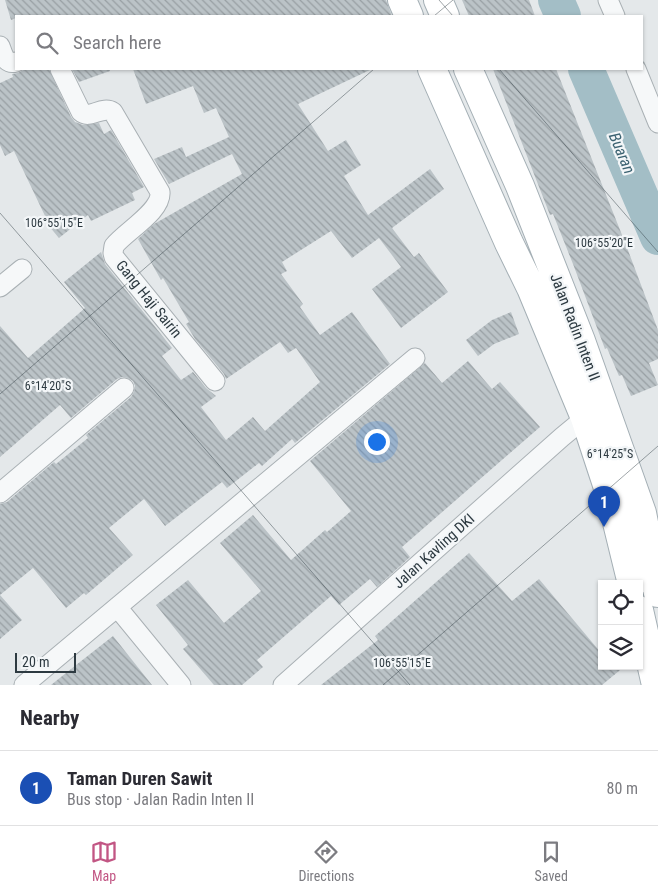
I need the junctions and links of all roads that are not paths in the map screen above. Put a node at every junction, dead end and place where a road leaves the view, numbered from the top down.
1 (402, 0) edge
2 (438, 0) edge
3 (608, 0) edge
4 (409, 15) edge
5 (445, 15) edge
6 (615, 15) edge
7 (0, 46) edge
8 (15, 62) edge
9 (60, 70) edge
10 (432, 70) edge
11 (468, 70) edge
12 (636, 70) edge
13 (658, 122) edge
14 (22, 268) dead end
15 (0, 287) edge
16 (414, 358) dead end
17 (215, 381) dead end
18 (124, 388) dead end
19 (585, 418) junction
20 (0, 493) edge
21 (631, 580) edge
22 (658, 593) edge
23 (117, 607) junction
24 (642, 625) edge
25 (24, 685) edge
26 (181, 685) edge
27 (283, 685) edge
28 (656, 685) edge

1 - 4 main road
2 - 5 main road
3 - 6 street
7 - 8 street
9 - 17 street, Gang Haji Sairin
10 - 19 main road, Jalan Radin Inten II
11 - 22 main road, Jalan Radin Inten II
12 - 13 street
14 - 15 street
16 - 23 street
18 - 20 street
19 - 21 main road, Jalan Radin Inten II
19 - 27 street, Jalan Kavling DKI
23 - 25 street
23 - 26 street
24 - 28 main road

